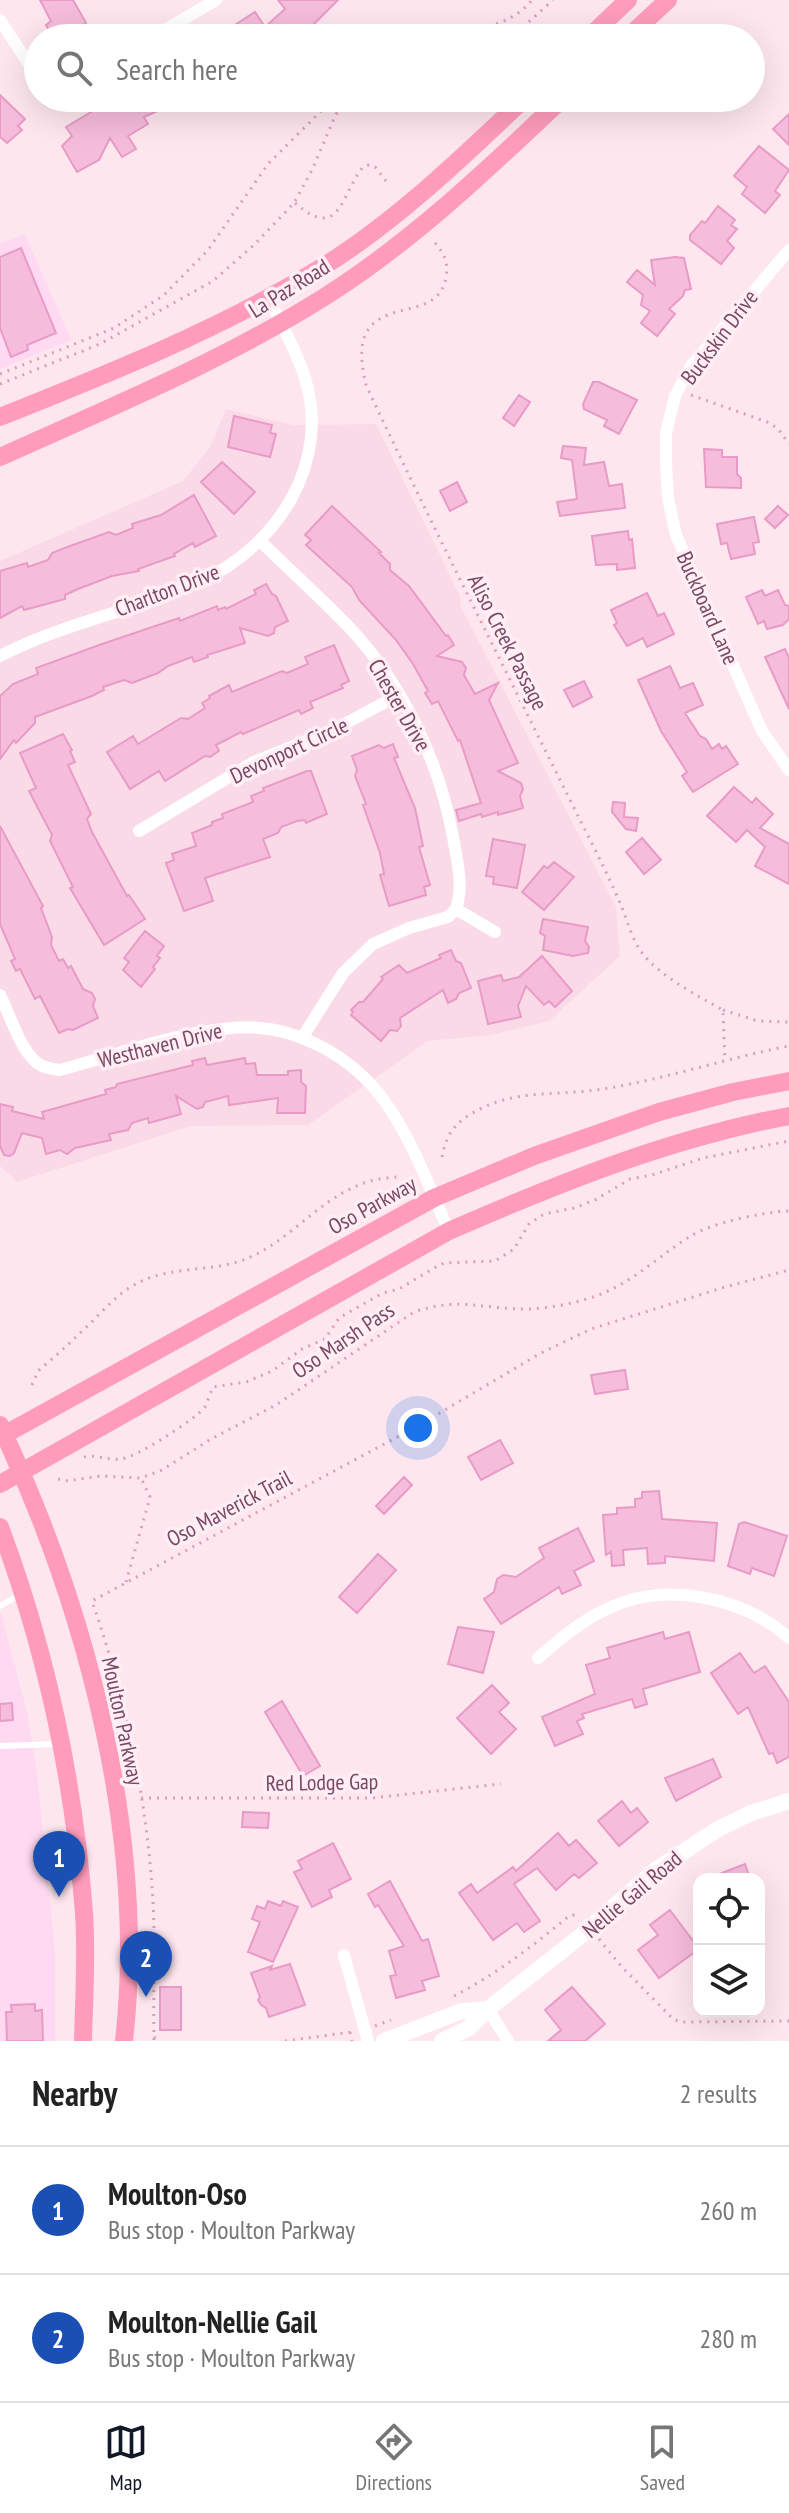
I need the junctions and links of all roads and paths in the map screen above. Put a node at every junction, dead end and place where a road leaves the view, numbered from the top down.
1 (216, 0) edge
2 (532, 0) edge
3 (553, 0) edge
4 (628, 0) edge
5 (668, 0) edge
6 (0, 20) edge
7 (175, 24) edge
8 (496, 24) edge
9 (526, 24) edge
10 (603, 24) edge
11 (642, 24) edge
12 (24, 57) edge
13 (320, 112) edge
14 (339, 112) edge
15 (510, 112) edge
16 (548, 112) edge
17 (386, 181) dead end
18 (294, 203) junction
19 (435, 243) dead end
20 (789, 250) edge
21 (268, 298) junction
22 (281, 324) junction
23 (0, 374) edge
24 (0, 384) edge
25 (679, 390) junction
26 (0, 417) edge
27 (666, 433) joint
28 (789, 444) edge
29 (0, 457) edge
30 (260, 541) junction
31 (0, 656) edge
32 (399, 695) junction
33 (789, 770) edge
34 (139, 831) dead end
35 (456, 909) junction
36 (495, 932) dead end
37 (0, 995) edge
38 (723, 1010) junction
39 (789, 1022) edge
40 (302, 1038) junction
41 (789, 1046) edge
42 (725, 1061) junction
43 (789, 1081) edge
44 (789, 1116) edge
45 (789, 1141) edge
46 (442, 1157) dead end
47 (401, 1177) dead end
48 (434, 1198) junction
49 (789, 1211) edge
50 (449, 1231) junction
51 (789, 1270) edge
52 (32, 1385) dead end
53 (1, 1432) edge
54 (84, 1457) dead end
55 (21, 1473) junction
56 (141, 1478) junction
57 (58, 1479) dead end
58 (0, 1484) edge
59 (0, 1527) edge
60 (126, 1582) junction
61 (24, 1592) junction
62 (0, 1606) edge
63 (789, 1638) edge
64 (538, 1658) dead end
65 (60, 1743) junction
66 (0, 1746) edge
67 (501, 1784) dead end
68 (141, 1798) junction
69 (789, 1801) edge
70 (578, 1919) dead end
71 (602, 1942) dead end
72 (344, 1955) dead end
73 (444, 2001) dead end
74 (488, 2009) junction
75 (392, 2020) dead end
76 (789, 2021) edge
77 (381, 2033) edge
78 (154, 2038) edge
79 (83, 2041) edge
80 (124, 2041) edge
81 (161, 2041) edge
82 (285, 2041) edge
83 (352, 2041) edge
84 (368, 2041) edge
85 (442, 2041) edge
86 (508, 2041) edge

1 - 7 street
2 - 8 path
3 - 9 path
4 - 10 main road
5 - 11 main road
6 - 12 street
13 - 23 path
14 - 18 path
15 - 21 main road, La Paz Road
16 - 22 main road, La Paz Road
17 - 18 path
18 - 24 path
19 - 38 path, Aliso Creek Passage
20 - 25 street, Buckskin Drive
21 - 22 street, Charlton Drive
21 - 26 main road, La Paz Road
22 - 29 main road, La Paz Road
22 - 30 street, Charlton Drive
25 - 27 street, Buckskin Drive
25 - 28 path
27 - 33 street, Buckboard Lane
30 - 31 street, Charlton Drive
30 - 32 street, Chester Drive
32 - 34 street, Devonport Circle
32 - 35 street, Chester Drive
35 - 36 street
35 - 40 street
37 - 40 street, Westhaven Drive
38 - 39 path, Aliso Creek Passage
38 - 42 path
40 - 48 street, Westhaven Drive
41 - 42 path
42 - 46 path
43 - 48 main road, Oso Parkway
44 - 50 main road
45 - 54 path
47 - 52 path
48 - 50 street, Westhaven Drive
48 - 53 main road, Oso Parkway
49 - 56 path, Oso Marsh Pass
50 - 55 main road
51 - 60 path, Oso Maverick Trail
53 - 55 main road, Moulton Parkway
55 - 58 main road
55 - 80 main road, Moulton Parkway
56 - 57 path, Oso Marsh Pass
56 - 60 path
59 - 61 main road
60 - 68 path, Oso Maverick Trail
61 - 62 lane
61 - 65 main road
63 - 64 street
65 - 66 lane
65 - 79 main road
67 - 68 path, Red Lodge Gap
68 - 78 path, Oso Maverick Trail
69 - 74 street, Nellie Gail Road
70 - 73 path
71 - 76 path
72 - 84 street
74 - 77 street, Nellie Gail Road
74 - 85 street, Nellie Gail Road
74 - 86 street
75 - 77 path
78 - 81 path
82 - 83 path

